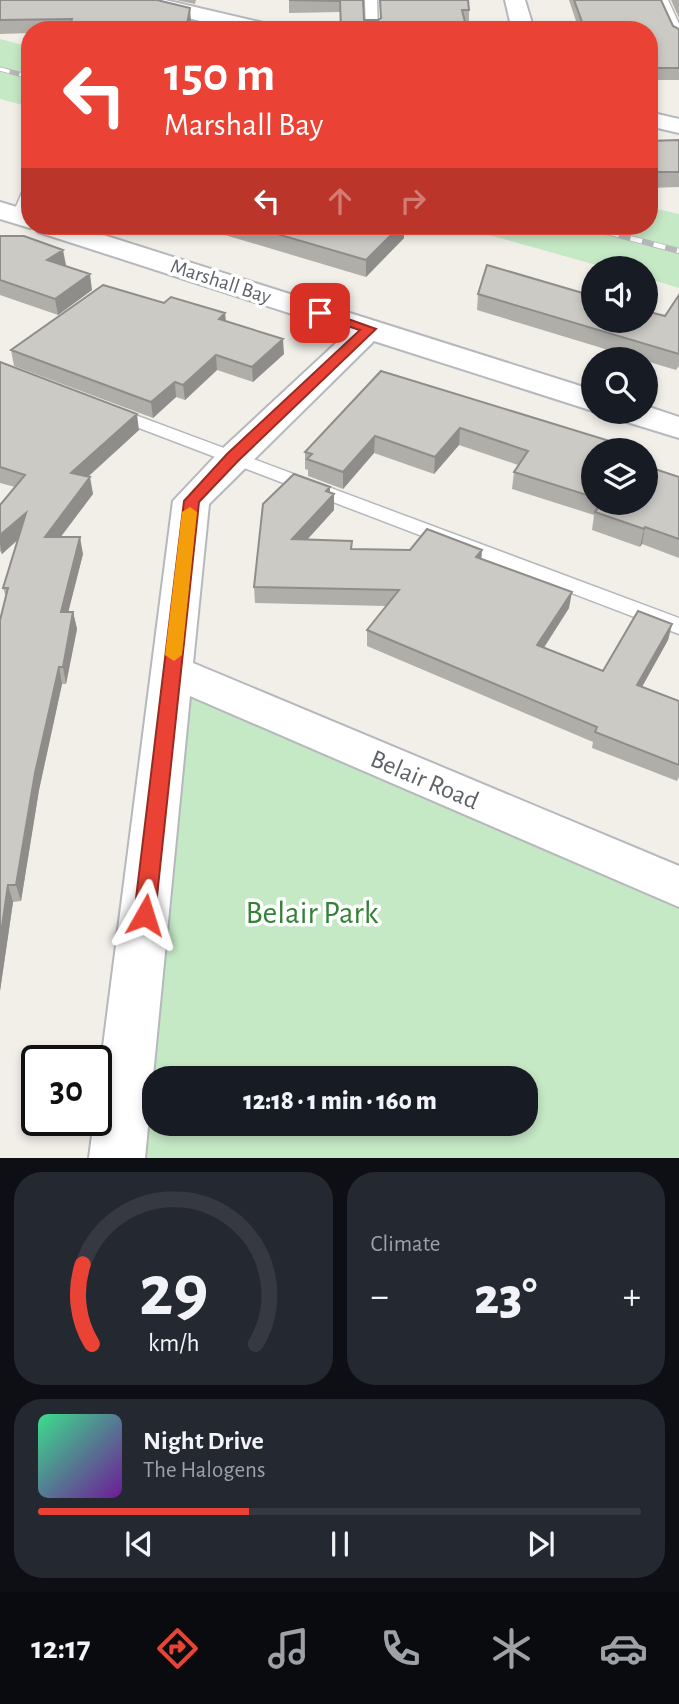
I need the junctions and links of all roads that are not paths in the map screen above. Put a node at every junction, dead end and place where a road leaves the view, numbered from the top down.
1 (139, 0) edge
2 (371, 0) edge
3 (515, 0) edge
4 (662, 0) edge
5 (229, 11) edge
6 (247, 21) edge
7 (372, 21) edge
8 (521, 21) edge
9 (679, 37) edge
10 (658, 121) edge
11 (679, 126) edge
12 (76, 235) edge
13 (369, 329) junction
14 (581, 397) edge
15 (90, 403) edge
16 (658, 421) edge
17 (679, 428) edge
18 (233, 457) junction
19 (679, 626) edge
20 (172, 671) junction
21 (679, 887) edge
22 (117, 1158) edge

1 - 5 street
2 - 7 lane
3 - 8 street
4 - 9 lane
5 - 6 street
10 - 11 street
12 - 13 street, Marshall Bay
13 - 14 street, Marshall Bay
13 - 18 street
15 - 18 lane
16 - 17 street
18 - 19 lane
18 - 20 street
20 - 21 street, Belair Road
20 - 22 street

